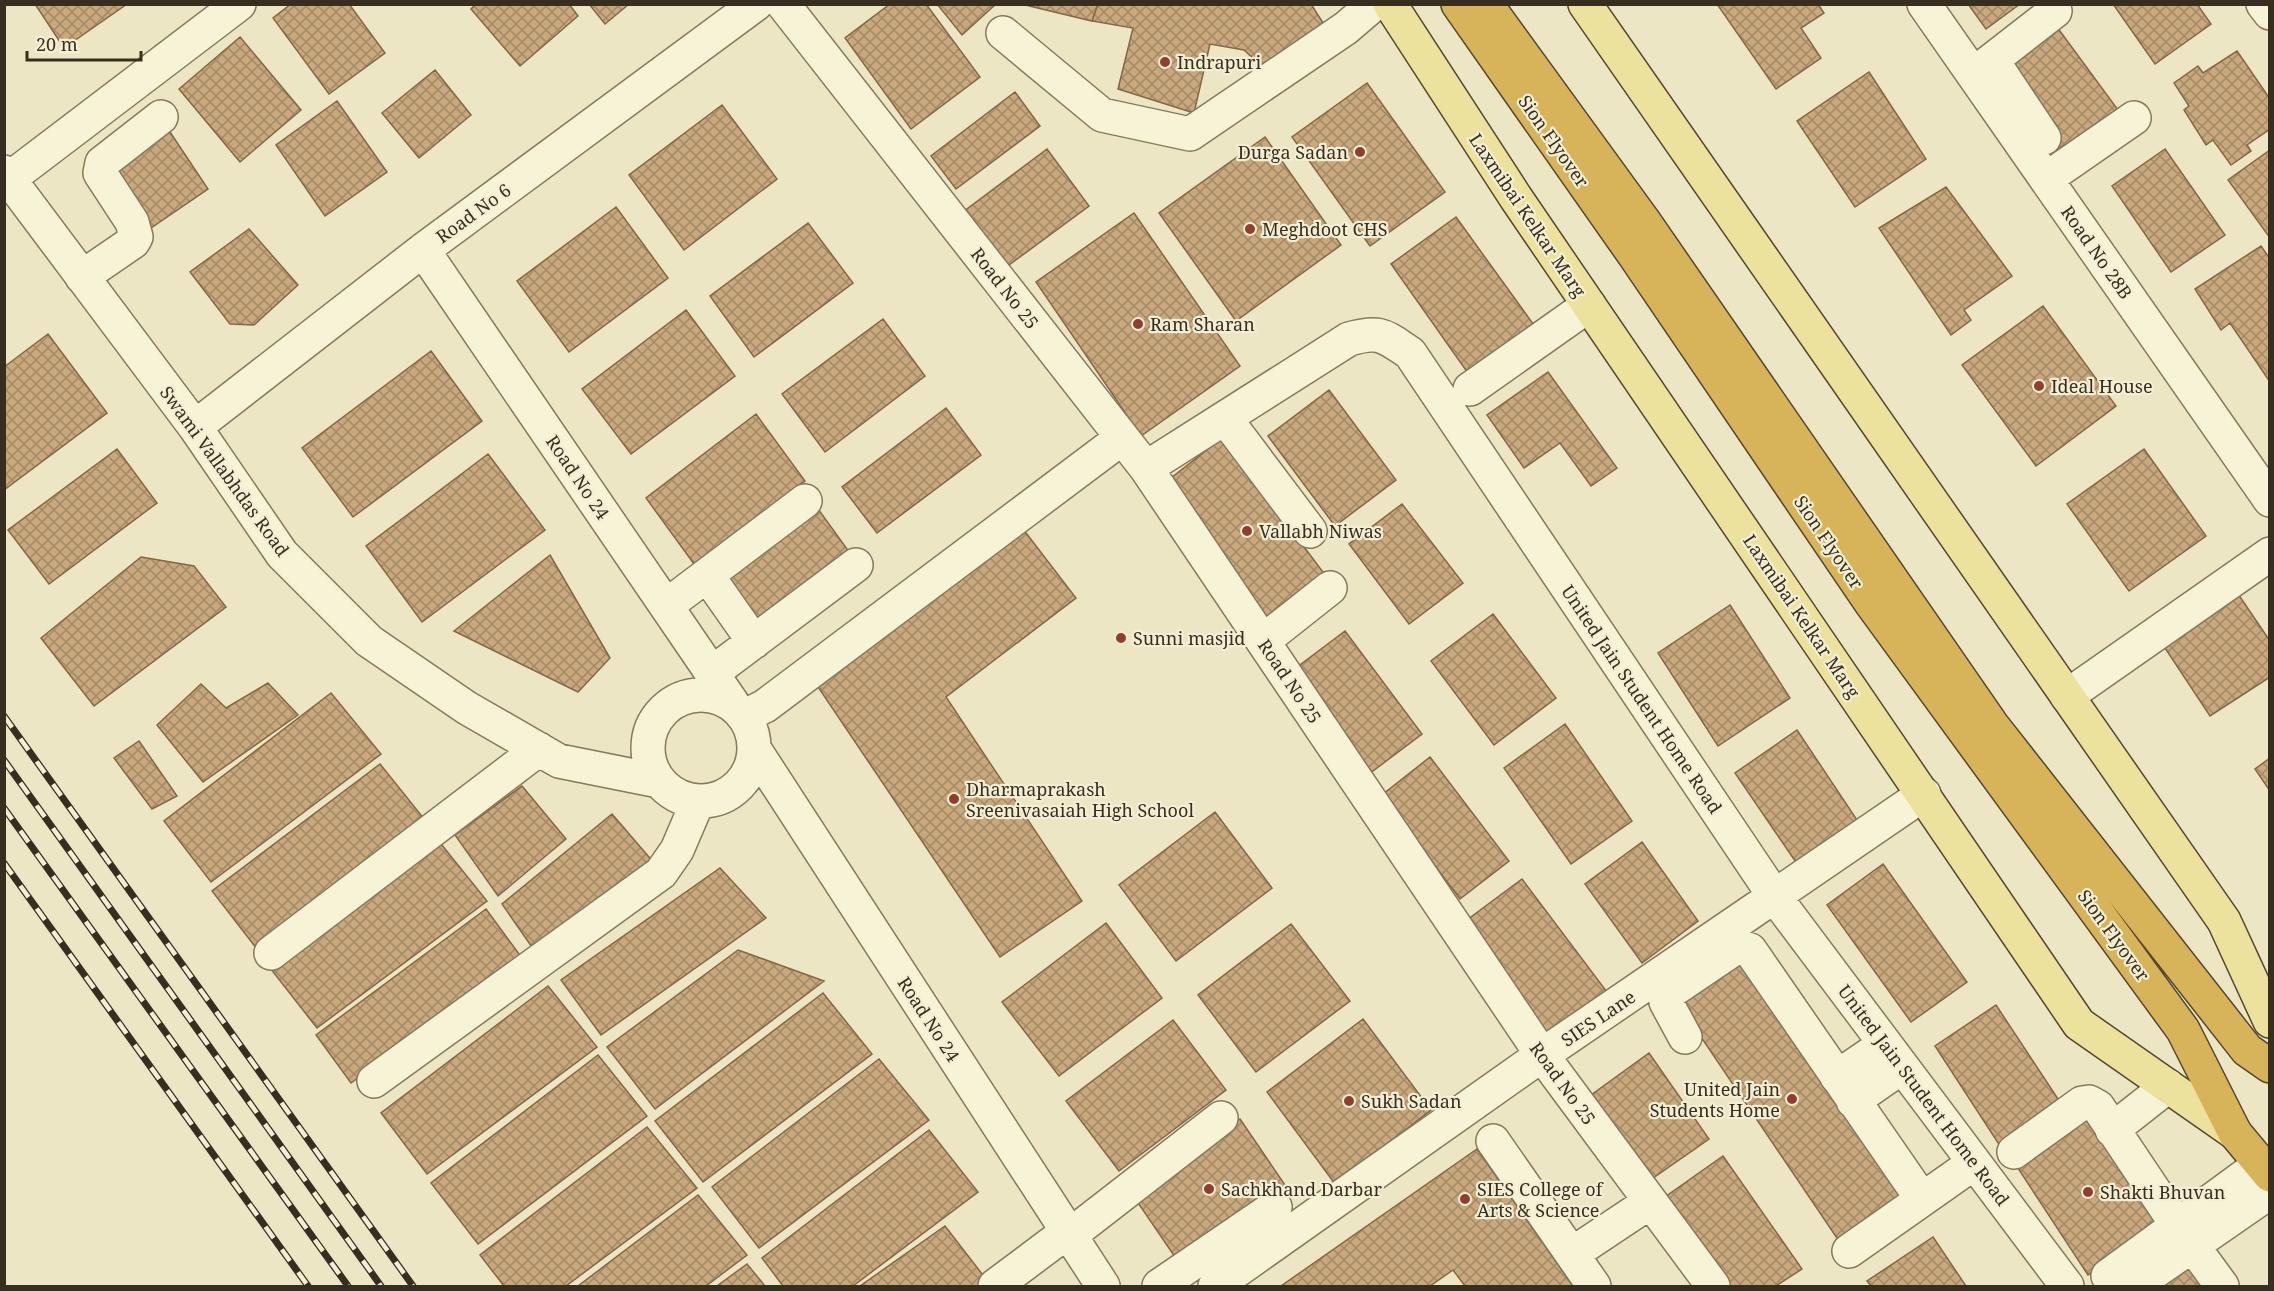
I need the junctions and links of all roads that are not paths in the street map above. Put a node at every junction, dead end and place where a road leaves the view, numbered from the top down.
1 (239, 4) edge
2 (756, 4) edge
3 (783, 4) edge
4 (1374, 4) edge
5 (1390, 4) edge
6 (1458, 4) edge
7 (1486, 4) edge
8 (1585, 4) edge
9 (1924, 4) edge
10 (2263, 4) edge
11 (2055, 11) dead end
12 (2270, 13) edge
13 (1341, 15) edge
14 (1003, 33) dead end
15 (1982, 68) junction
16 (161, 117) dead end
17 (2134, 118) dead end
18 (85, 122) junction
19 (111, 155) junction
20 (2054, 173) junction
21 (7, 176) edge
22 (423, 250) junction
23 (82, 276) junction
24 (1589, 305) junction
25 (1470, 389) dead end
26 (1226, 418) junction
27 (195, 427) junction
28 (1122, 438) junction
29 (1146, 468) junction
30 (2270, 500) edge
31 (805, 501) dead end
32 (1311, 531) dead end
33 (2270, 554) edge
34 (856, 565) dead end
35 (707, 575) junction
36 (1330, 588) dead end
37 (666, 606) junction
38 (1263, 641) junction
39 (754, 642) junction
40 (712, 673) junction
41 (2067, 696) junction
42 (739, 710) junction
43 (539, 749) junction
44 (755, 750) junction
45 (659, 781) junction
46 (1924, 794) junction
47 (698, 801) junction
48 (1775, 897) junction
49 (271, 953) dead end
50 (2270, 1021) edge
51 (1685, 1036) dead end
52 (1893, 1055) junction
53 (1542, 1056) junction
54 (2258, 1058) edge
55 (374, 1081) dead end
56 (2168, 1086) junction
57 (1845, 1089) junction
58 (1221, 1118) dead end
59 (2112, 1130) junction
60 (1493, 1141) dead end
61 (2014, 1152) dead end
62 (2259, 1159) edge
63 (1974, 1163) junction
64 (1922, 1199) junction
65 (1650, 1202) junction
66 (1275, 1207) dead end
67 (1068, 1234) junction
68 (2185, 1235) junction
69 (1849, 1251) dead end
70 (1572, 1254) junction
71 (2121, 1281) edge
72 (996, 1287) edge
73 (1103, 1287) edge
74 (1159, 1287) edge
75 (1215, 1287) edge
76 (1594, 1287) edge
77 (1713, 1287) edge
78 (2067, 1287) edge
79 (2222, 1287) edge

1 - 18 street
2 - 22 street, Road No 6
3 - 28 street, Road No 25
4 - 13 street
5 - 24 main road, Laxmibai Kelkar Marg
6 - 62 highway, Sion Flyover
7 - 54 highway, Sion Flyover
8 - 41 main road
9 - 15 street, Road No 28B
10 - 12 street
11 - 15 street
13 - 14 street
15 - 20 street, Road No 28B
16 - 19 street
17 - 20 street
18 - 19 street
18 - 21 street
19 - 23 street
20 - 30 street, Road No 28B
21 - 23 street, Swami Vallabhdas Road
22 - 27 street, Road No 6
22 - 37 street, Road No 24
23 - 27 street, Swami Vallabhdas Road
24 - 25 street
24 - 46 main road, Laxmibai Kelkar Marg
26 - 29 street, United Jain Student Home Road
26 - 32 street
26 - 48 street, United Jain Student Home Road
27 - 43 street, Swami Vallabhdas Road
28 - 29 street, Road No 25
28 - 42 street
29 - 38 street, Road No 25
31 - 35 street
33 - 41 street
34 - 39 street
35 - 37 street
35 - 39 street
36 - 38 street
37 - 40 street, Road No 24
38 - 53 street, Road No 25
39 - 40 street
40 - 42 street, Road No 24
41 - 50 main road
42 - 44 street
42 - 45 street
43 - 45 street, Swami Vallabhdas Road
43 - 49 street
44 - 47 street
44 - 67 street, Road No 24
45 - 47 street
46 - 48 street, SIES Lane
46 - 56 main road, Laxmibai Kelkar Marg
47 - 55 street
48 - 52 street, United Jain Student Home Road
48 - 53 street, SIES Lane
51 - 57 street
52 - 57 street
52 - 63 street, United Jain Student Home Road
53 - 65 street, Road No 25
53 - 75 street, SIES Lane
56 - 59 street
56 - 62 main road, Laxmibai Kelkar Marg
57 - 64 street
58 - 67 street
59 - 61 street
59 - 68 street
60 - 70 street
62 - 68 street
63 - 64 street
63 - 78 street, United Jain Student Home Road
64 - 69 street
65 - 70 street
65 - 77 street, Road No 25
66 - 74 street
67 - 72 street
67 - 73 street, Road No 24
68 - 71 street
68 - 79 street
70 - 76 street

